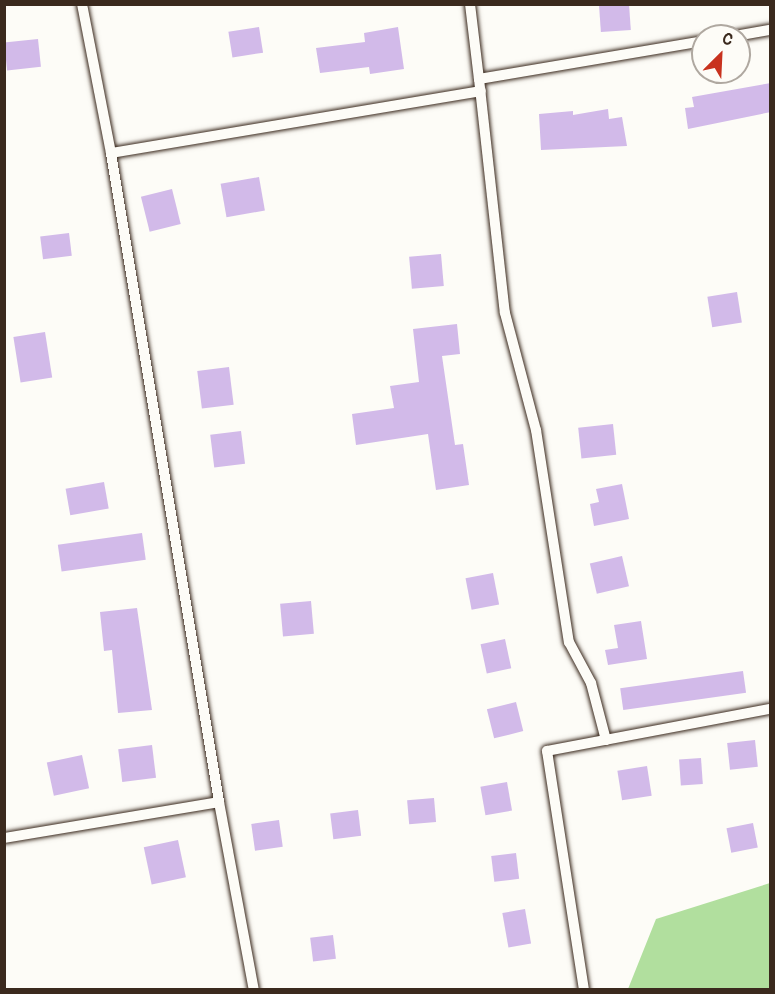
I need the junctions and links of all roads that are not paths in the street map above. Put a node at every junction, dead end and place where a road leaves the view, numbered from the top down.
1 (82, 4) edge
2 (470, 4) edge
3 (771, 30) edge
4 (751, 33) edge
5 (691, 43) edge
6 (479, 79) junction
7 (481, 91) junction
8 (111, 153) junction
9 (771, 709) edge
10 (606, 740) junction
11 (219, 802) junction
12 (4, 838) edge
13 (255, 990) edge
14 (584, 990) edge

1 - 8 lane
2 - 6 lane
3 - 4 lane
5 - 6 lane
6 - 7 lane
7 - 8 lane
7 - 10 lane
8 - 11 lane
9 - 10 lane
10 - 14 lane
11 - 12 lane
11 - 13 lane

